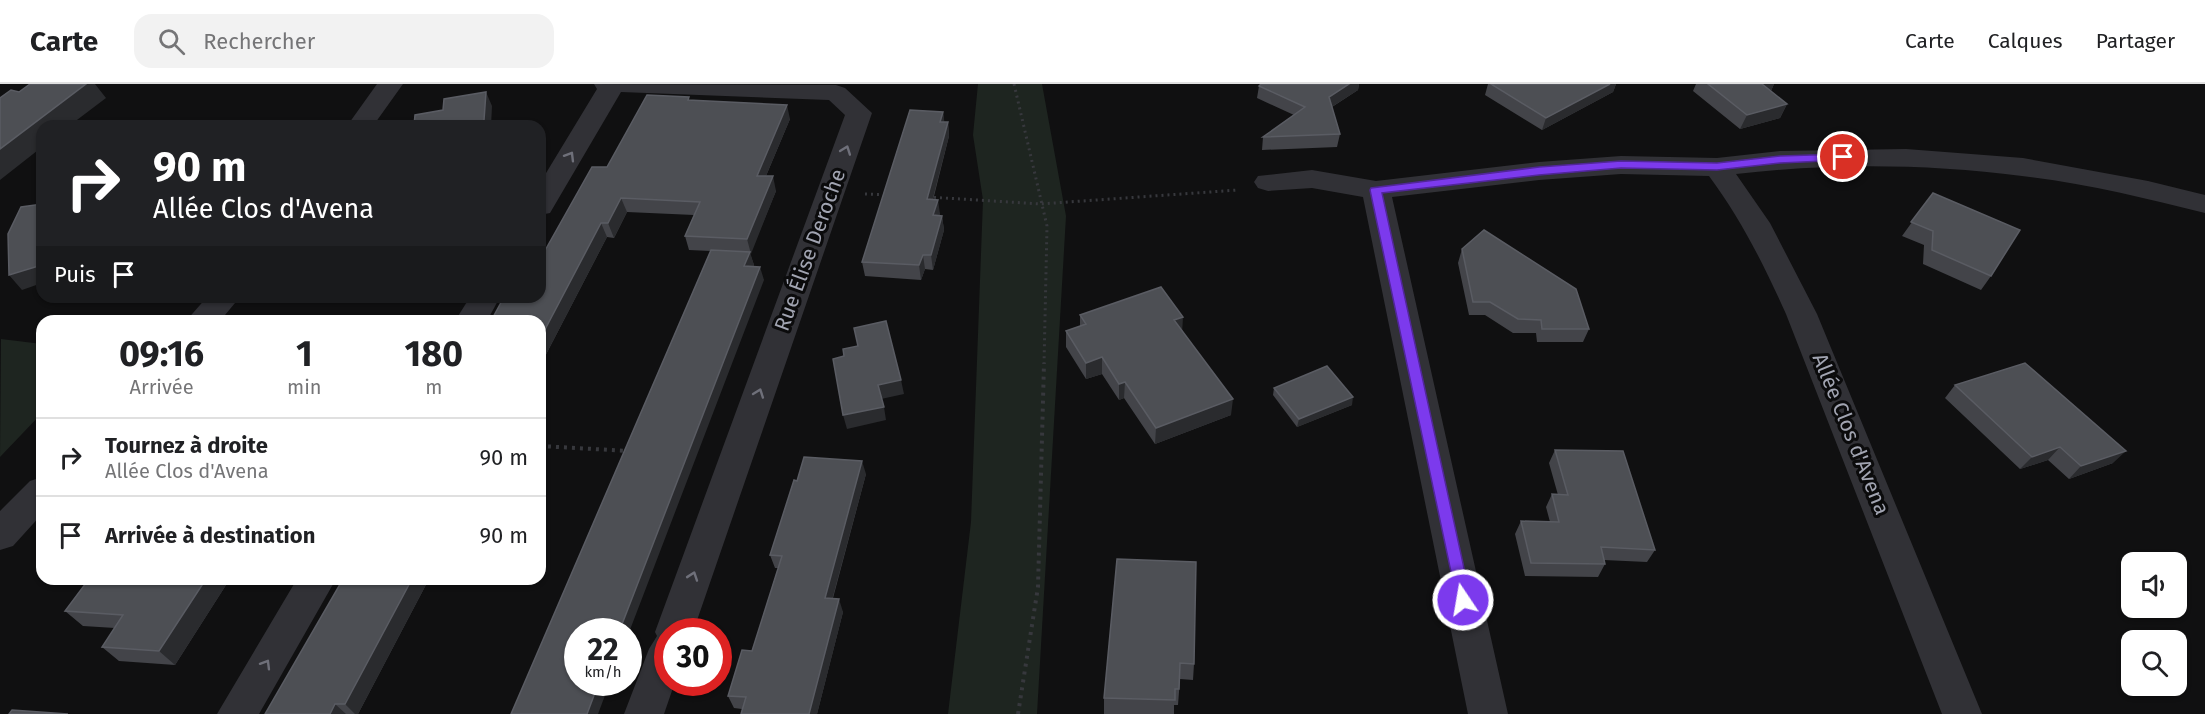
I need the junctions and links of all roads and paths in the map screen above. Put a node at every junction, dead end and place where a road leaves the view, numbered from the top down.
1 (390, 84) edge
2 (607, 84) edge
3 (613, 84) edge
4 (1014, 84) edge
5 (364, 120) edge
6 (1717, 167) junction
7 (1268, 182) joint
8 (1376, 190) junction
9 (830, 193) junction
10 (890, 195) edge
11 (546, 196) edge
12 (926, 197) edge
13 (1040, 204) junction
14 (2205, 204) edge
15 (219, 303) edge
16 (208, 315) edge
17 (546, 446) edge
18 (632, 452) edge
19 (36, 497) edge
20 (0, 535) edge
21 (313, 585) edge
22 (679, 618) edge
23 (654, 689) edge
24 (237, 714) edge
25 (645, 714) edge
26 (1018, 714) edge
27 (1488, 714) edge
28 (1962, 714) edge

1 - 5 street
2 - 3 street, Rue Élise Deroche
9 -> 3 street, Rue Élise Deroche
11 -> 3 street
4 - 13 path
6 - 8 street
6 - 14 street
6 - 28 street, Allée Clos d'Avena
7 - 8 street
7 - 13 path
8 - 27 street
9 - 10 path
22 -> 9 street, Rue Élise Deroche
12 - 13 path
13 - 26 path
15 - 16 street
17 - 18 path
19 - 20 street
24 -> 21 street
23 - 25 street

